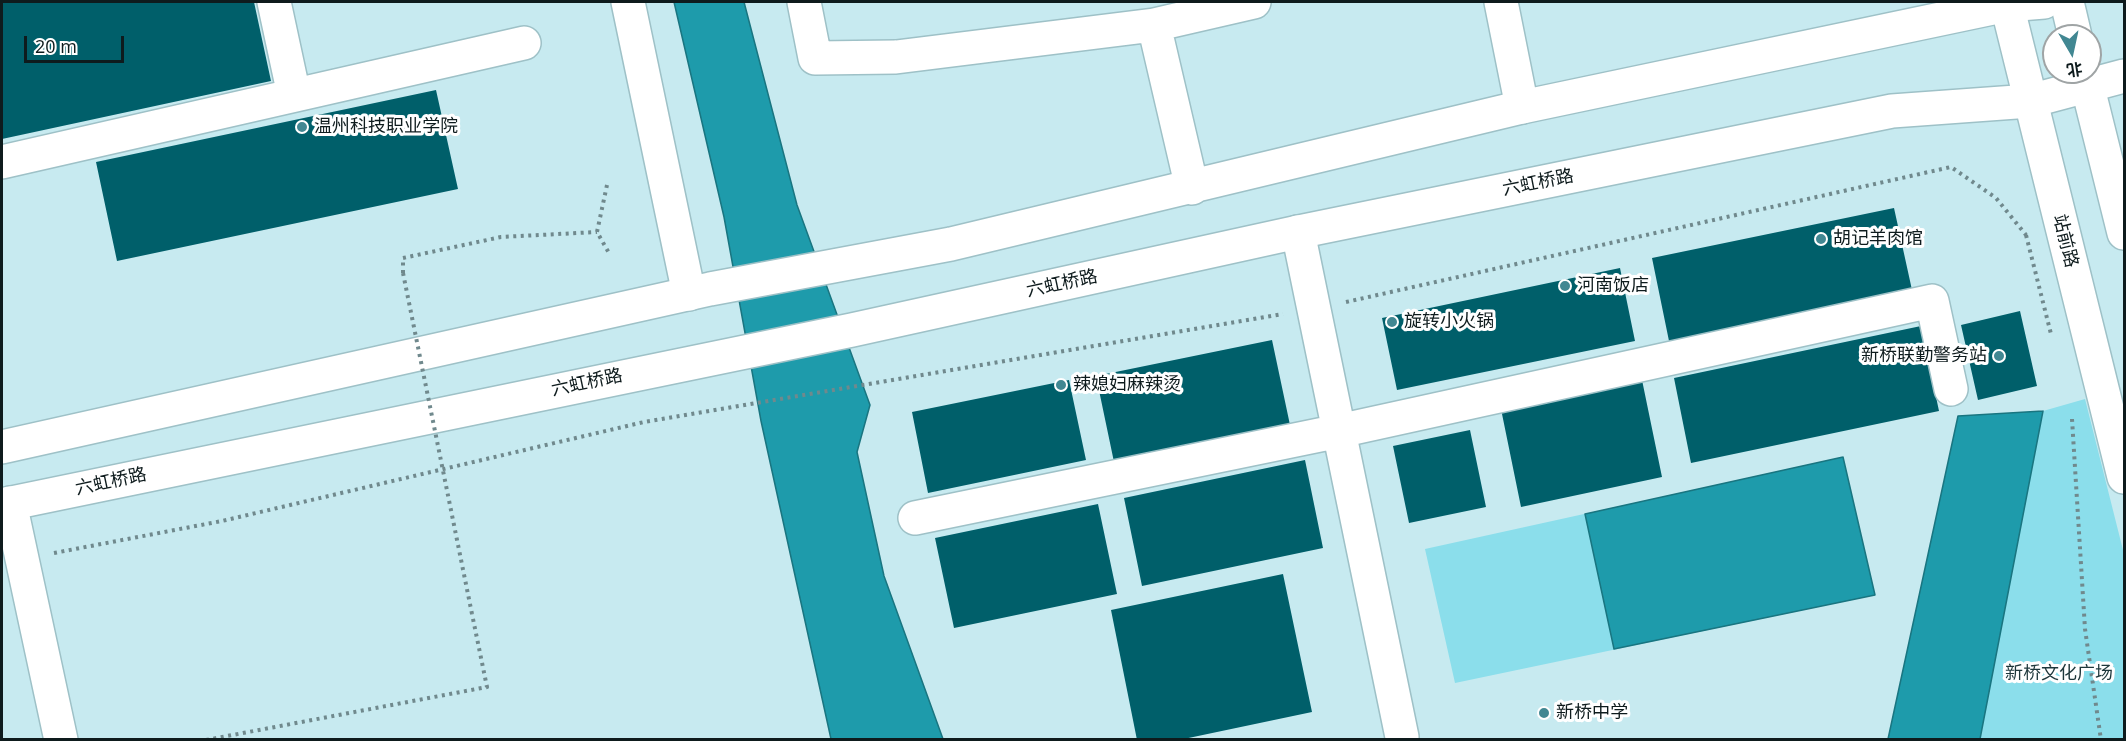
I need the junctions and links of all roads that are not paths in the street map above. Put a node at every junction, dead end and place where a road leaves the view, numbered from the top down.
1 (274, 2) edge
2 (628, 2) edge
3 (804, 2) edge
4 (1254, 2) edge
5 (1501, 2) edge
6 (2044, 2) edge
7 (2067, 2) edge
8 (1990, 6) edge
9 (1922, 13) edge
10 (2073, 24) edge
11 (1154, 25) junction
12 (524, 43) dead end
13 (2124, 76) edge
14 (2102, 78) edge
15 (2075, 84) edge
16 (2087, 84) edge
17 (294, 95) junction
18 (2030, 101) junction
19 (1522, 107) junction
20 (2, 162) edge
21 (1192, 188) junction
22 (1298, 232) junction
23 (2124, 233) edge
24 (700, 292) junction
25 (1951, 389) dead end
26 (1339, 431) junction
27 (2, 447) edge
28 (2124, 477) edge
29 (6, 504) edge
30 (915, 518) dead end
31 (1402, 736) dead end
32 (62, 740) edge

1 - 17 main road
2 - 24 main road
3 - 11 main road
4 - 11 main road
5 - 19 main road
6 - 8 main road
7 - 10 main road
8 - 9 main road
8 - 18 main road, 站前路
9 - 19 main road
11 - 21 main road
12 - 17 main road
13 - 14 main road, 六虹桥路
15 - 18 main road, 六虹桥路
16 - 23 main road
17 - 20 main road
18 - 22 main road, 六虹桥路
18 - 28 main road, 站前路
19 - 21 main road
21 - 24 main road
22 - 26 main road
22 - 29 main road, 六虹桥路
24 - 27 main road
25 - 26 main road
26 - 30 main road
26 - 31 main road
29 - 32 main road

